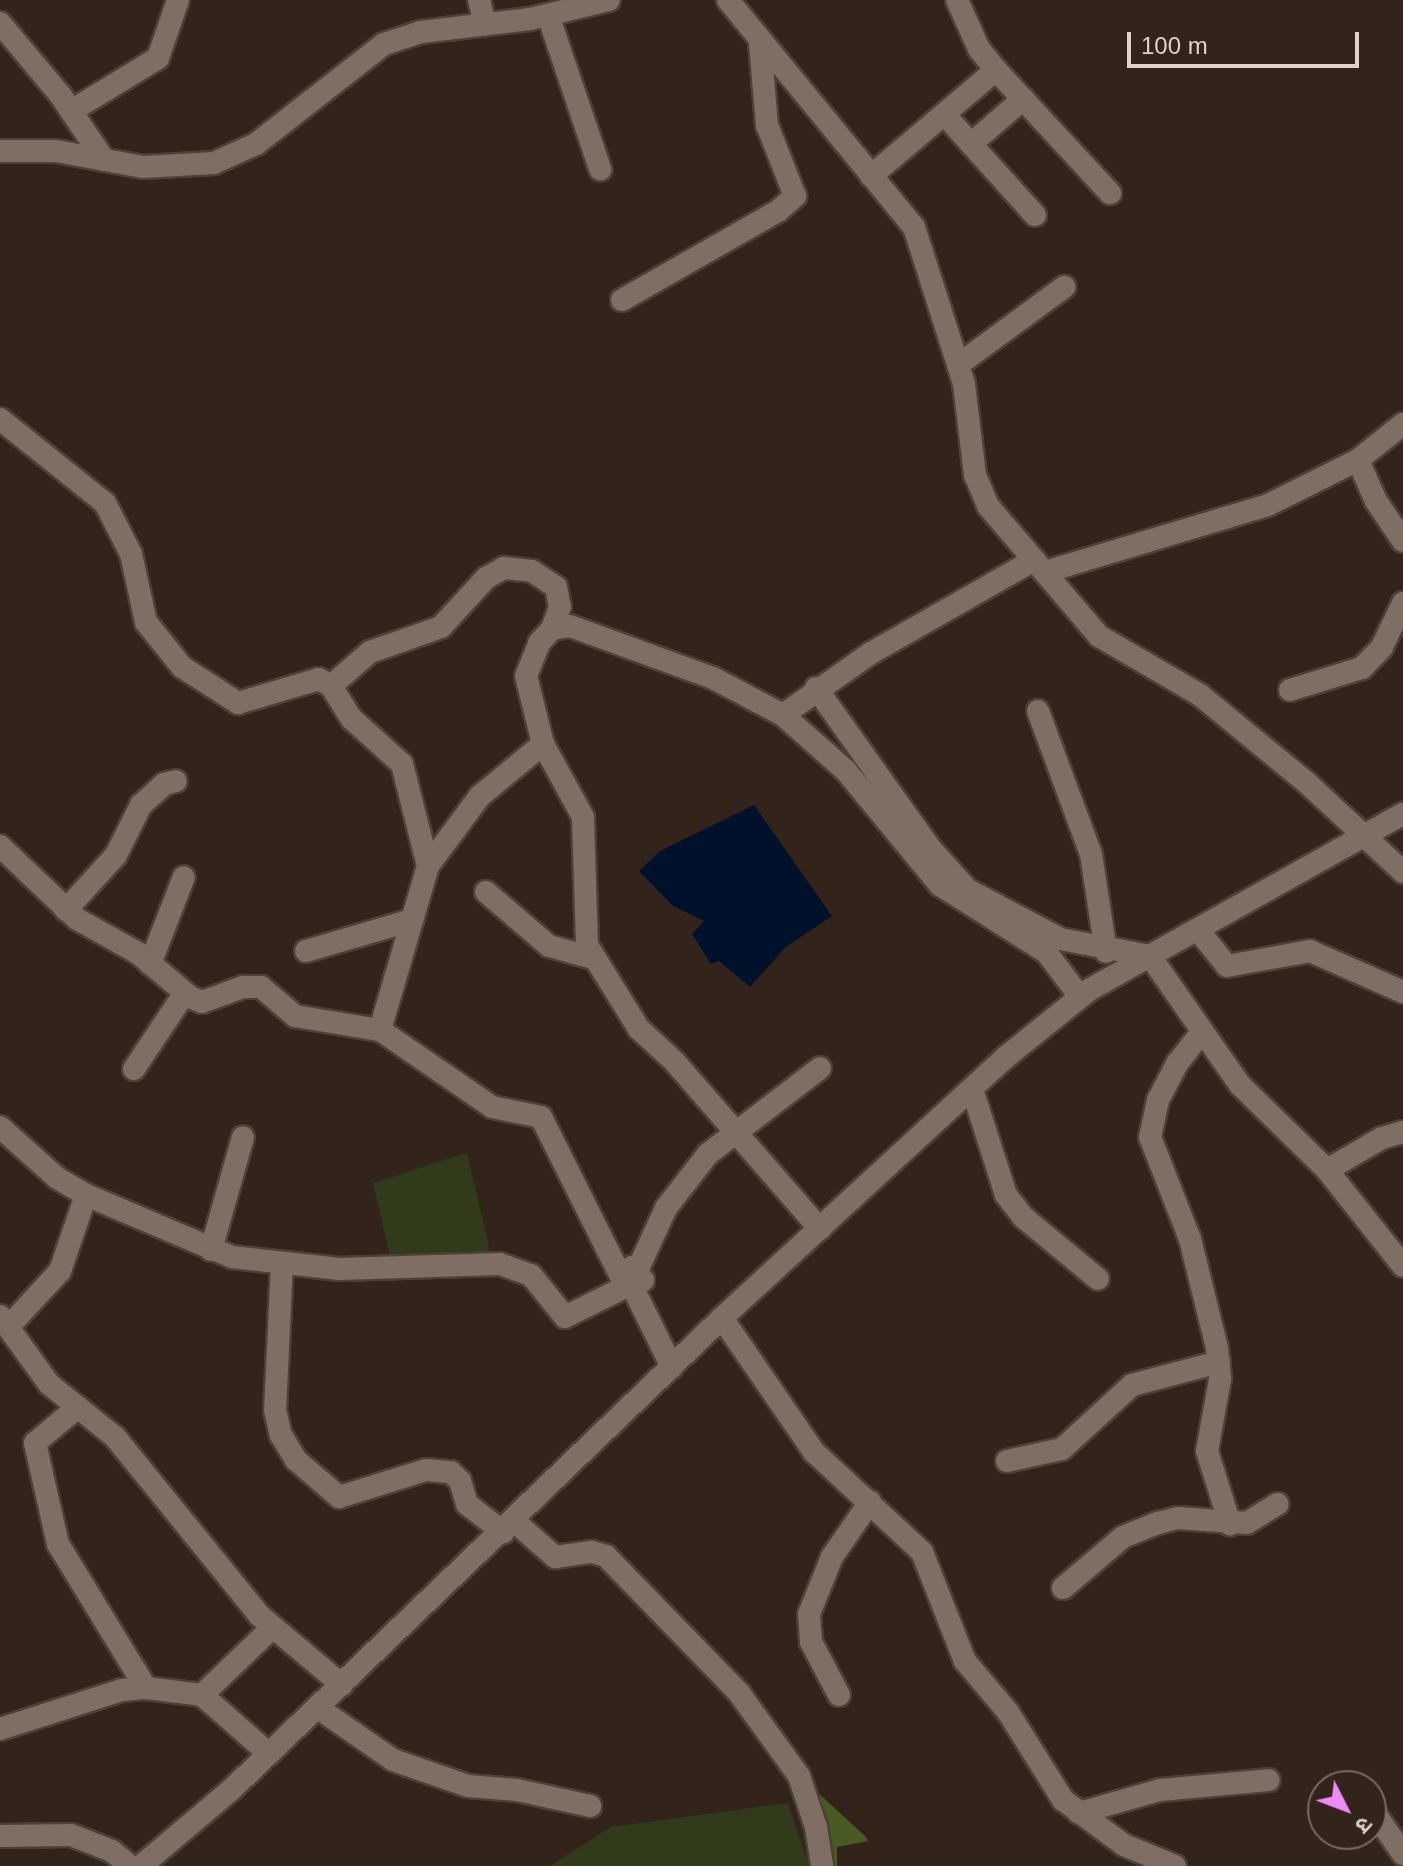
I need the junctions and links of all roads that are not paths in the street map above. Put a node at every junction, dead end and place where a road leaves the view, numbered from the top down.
1 (178, 0) edge
2 (479, 0) edge
3 (609, 0) edge
4 (957, 0) edge
5 (737, 3) edge
6 (548, 15) junction
7 (0, 23) edge
8 (485, 24) junction
9 (760, 43) junction
10 (996, 70) junction
11 (1023, 99) junction
12 (71, 111) junction
13 (944, 114) junction
14 (971, 144) junction
15 (0, 151) edge
16 (104, 160) junction
17 (600, 169) dead end
18 (871, 176) junction
19 (1110, 193) dead end
20 (1035, 215) dead end
21 (1064, 287) dead end
22 (622, 300) dead end
23 (956, 358) junction
24 (0, 419) edge
25 (1403, 424) edge
26 (1358, 460) junction
27 (1403, 541) edge
28 (1039, 566) junction
29 (1403, 603) edge
30 (552, 629) junction
31 (331, 686) junction
32 (1290, 690) dead end
33 (811, 691) junction
34 (1038, 711) dead end
35 (785, 713) junction
36 (543, 744) junction
37 (176, 781) dead end
38 (1403, 814) edge
39 (1363, 836) junction
40 (0, 846) edge
41 (428, 866) junction
42 (1403, 872) edge
43 (184, 877) dead end
44 (486, 892) dead end
45 (66, 910) junction
46 (412, 920) junction
47 (1198, 930) junction
48 (306, 951) dead end
49 (1106, 952) junction
50 (1150, 956) junction
51 (593, 958) junction
52 (150, 964) junction
53 (1403, 992) edge
54 (184, 994) junction
55 (1080, 997) junction
56 (380, 1030) junction
57 (1201, 1033) junction
58 (820, 1068) dead end
59 (134, 1069) dead end
60 (972, 1089) junction
61 (0, 1127) edge
62 (735, 1130) junction
63 (1403, 1132) edge
64 (243, 1137) dead end
65 (1327, 1170) junction
66 (86, 1195) junction
67 (820, 1229) junction
68 (211, 1250) junction
69 (282, 1263) junction
70 (1403, 1266) edge
71 (630, 1279) junction
72 (1098, 1279) dead end
73 (722, 1318) junction
74 (5, 1320) edge
75 (1219, 1362) junction
76 (672, 1367) junction
77 (78, 1407) junction
78 (1007, 1461) dead end
79 (870, 1502) junction
80 (1277, 1504) dead end
81 (1230, 1524) junction
82 (509, 1526) junction
83 (1063, 1588) dead end
84 (273, 1627) junction
85 (342, 1685) junction
86 (146, 1688) junction
87 (202, 1695) junction
88 (839, 1695) dead end
89 (318, 1708) junction
90 (0, 1729) edge
91 (269, 1754) junction
92 (1269, 1780) dead end
93 (590, 1806) dead end
94 (1079, 1813) junction
95 (1387, 1831) edge
96 (0, 1837) edge
97 (1403, 1854) edge
98 (130, 1866) edge
99 (141, 1866) edge
100 (822, 1866) edge
101 (1175, 1866) edge

1 - 12 street
2 - 8 street
3 - 6 street
4 - 10 street
5 - 9 street
6 - 8 street
6 - 17 street
7 - 12 street
8 - 16 street
9 - 18 street
9 - 22 street
10 - 11 street
10 - 13 street
11 - 14 street
11 - 19 street
12 - 16 street
13 - 14 street
13 - 18 street
14 - 20 street
15 - 16 street
18 - 23 street
21 - 23 street
23 - 28 street
24 - 31 street
25 - 26 street
26 - 27 street
26 - 28 street
28 - 33 street
28 - 39 street
29 - 32 street
30 - 31 street
30 - 35 street
30 - 36 street
31 - 41 street
33 - 35 street
33 - 49 street
34 - 49 street
35 - 55 street
36 - 41 street
36 - 51 street
37 - 45 street
38 - 39 street
39 - 42 street
39 - 47 street
40 - 45 street
41 - 46 street
43 - 52 street
44 - 51 street
45 - 52 street
46 - 48 street
46 - 56 street
47 - 50 street
47 - 53 street
49 - 50 street
50 - 55 street
50 - 57 street
51 - 62 street
52 - 54 street
54 - 56 street
54 - 59 street
55 - 60 street
56 - 71 street
57 - 65 street
57 - 75 street
58 - 62 street
60 - 67 street
60 - 72 street
61 - 66 street
62 - 67 street
62 - 71 street
63 - 65 street
64 - 68 street
65 - 70 street
66 - 68 street
66 - 74 street
67 - 73 street
68 - 69 street
69 - 71 street
69 - 82 street
71 - 76 street
73 - 76 street
73 - 79 street
74 - 77 street
75 - 78 street
75 - 81 street
76 - 82 street
77 - 84 street
77 - 86 street
79 - 88 street
79 - 94 street
80 - 81 street
81 - 83 street
82 - 85 street
82 - 100 street
84 - 85 street
84 - 87 street
85 - 89 street
86 - 87 street
86 - 90 street
87 - 91 street
89 - 91 street
89 - 93 street
91 - 99 street
92 - 94 street
94 - 101 street
95 - 97 street
96 - 98 street

